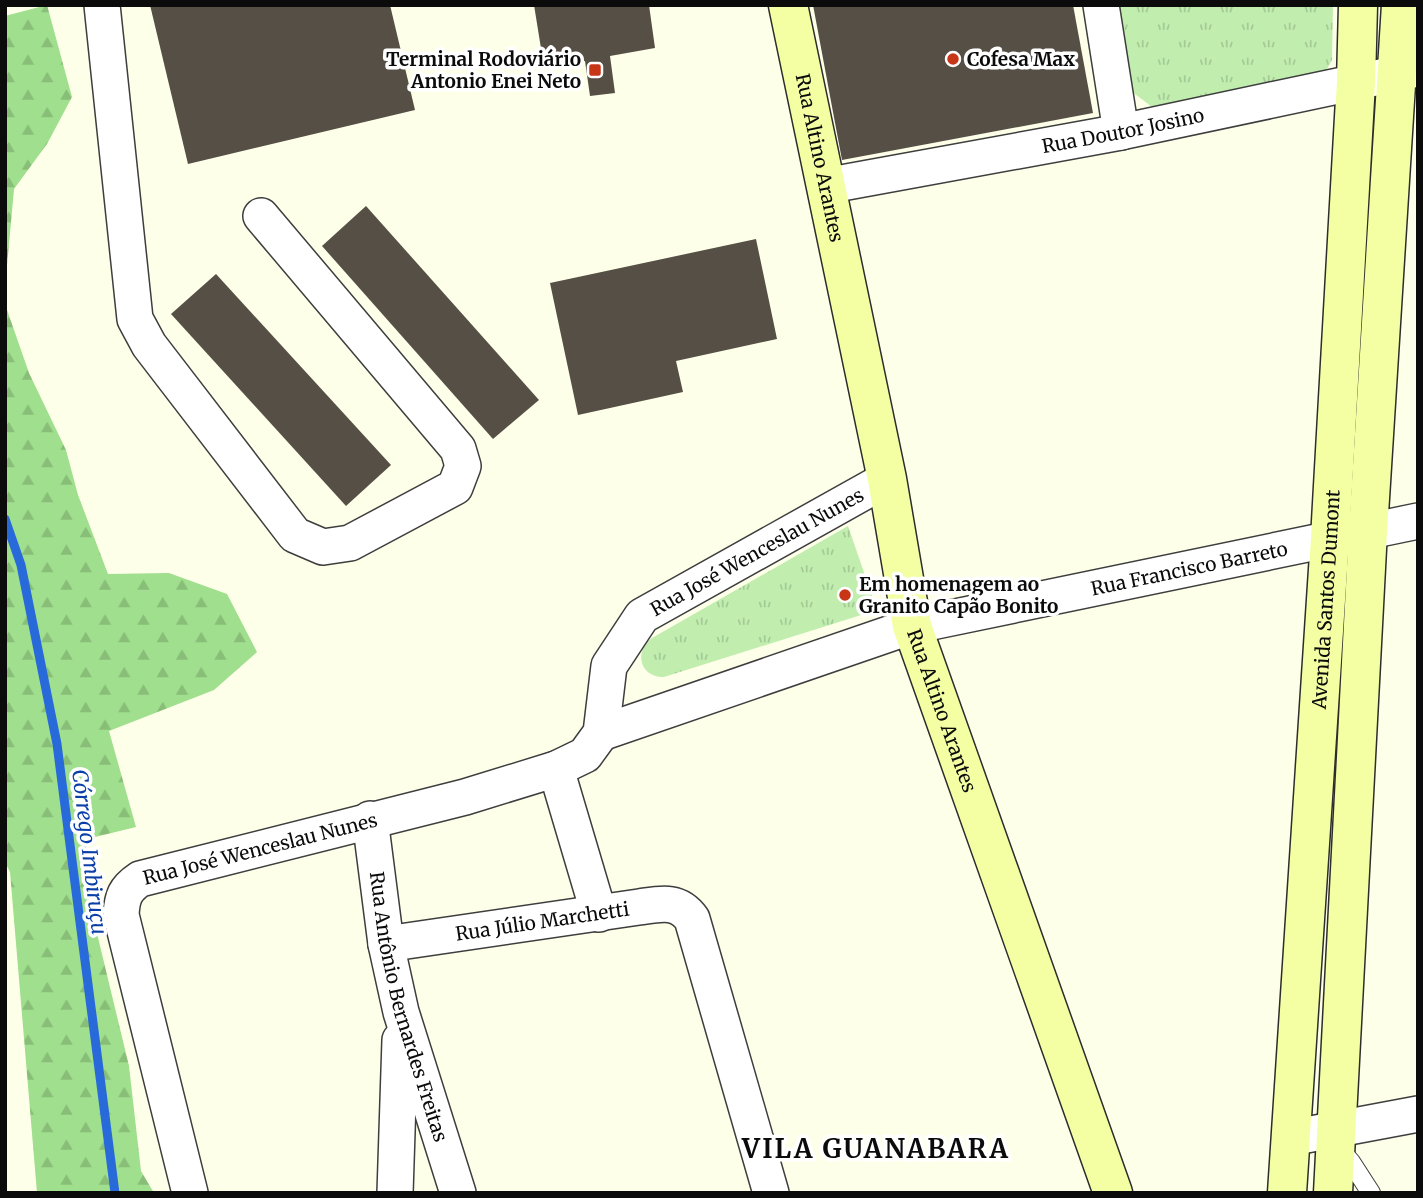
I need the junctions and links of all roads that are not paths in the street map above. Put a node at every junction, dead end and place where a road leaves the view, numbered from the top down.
1 (102, 5) edge
2 (788, 5) edge
3 (1101, 5) edge
4 (1357, 5) edge
5 (1401, 5) edge
6 (1408, 71) edge
7 (1356, 82) junction
8 (1121, 132) junction
9 (825, 186) junction
10 (261, 216) dead end
11 (887, 479) junction
12 (1418, 521) edge
13 (1368, 530) junction
14 (1330, 539) junction
15 (912, 626) junction
16 (601, 733) junction
17 (556, 769) junction
18 (370, 819) junction
19 (599, 914) junction
20 (386, 944) junction
21 (401, 1012) junction
22 (1418, 1114) edge
23 (1337, 1137) junction
24 (1290, 1138) junction
25 (190, 1193) edge
26 (395, 1193) edge
27 (458, 1193) edge
28 (771, 1193) edge
29 (1113, 1193) edge
30 (1287, 1193) edge
31 (1333, 1193) edge
32 (1371, 1193) edge

1 - 10 street
2 - 9 street, Rua Altino Arantes
3 - 8 street
4 - 7 street, Avenida Santos Dumont
5 - 6 street, Avenida Santos Dumont
6 - 7 street, Rua Doutor Josino
6 - 13 street, Avenida Santos Dumont
7 - 8 street, Rua Doutor Josino
7 - 14 street, Avenida Santos Dumont
8 - 9 street, Rua Doutor Josino
9 - 11 street, Rua Altino Arantes
11 - 15 street, Rua Altino Arantes
11 - 16 street, Rua José Wenceslau Nunes
12 - 13 street, Rua Francisco Barreto
13 - 14 street, Rua Francisco Barreto
13 - 23 street, Avenida Santos Dumont
14 - 15 street, Rua Francisco Barreto
14 - 24 street, Avenida Santos Dumont
15 - 16 street, Rua Francisco Barreto
15 - 29 street, Rua Altino Arantes
16 - 17 street, Rua José Wenceslau Nunes
17 - 18 street, Rua José Wenceslau Nunes
17 - 19 street
18 - 20 street, Rua Antônio Bernardes Freitas
18 - 25 street, Rua José Wenceslau Nunes
19 - 20 street, Rua Júlio Marchetti
19 - 28 street, Rua Júlio Marchetti
20 - 21 street, Rua Antônio Bernardes Freitas
21 - 26 street
21 - 27 street, Rua Antônio Bernardes Freitas
22 - 23 street
23 - 24 street
23 - 31 street, Avenida Santos Dumont
23 - 32 lane
24 - 30 street, Avenida Santos Dumont

